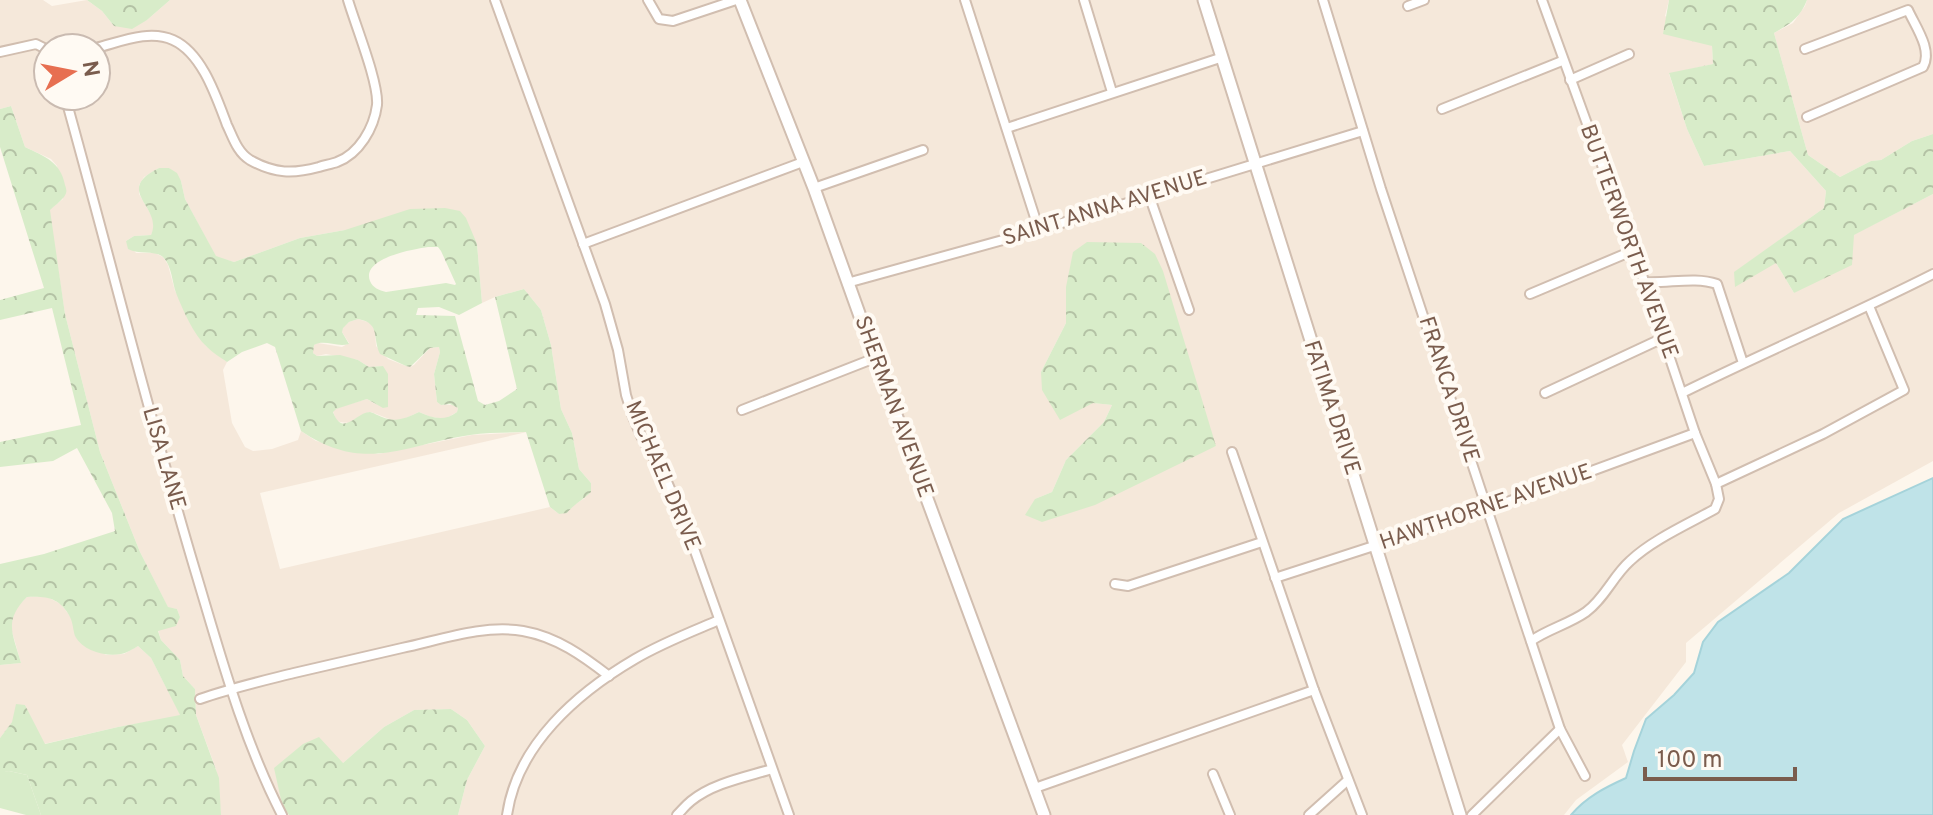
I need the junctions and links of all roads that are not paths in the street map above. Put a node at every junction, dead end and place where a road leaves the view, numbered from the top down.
1 (348, 0) edge
2 (495, 0) edge
3 (648, 0) edge
4 (738, 0) edge
5 (965, 0) edge
6 (1084, 0) edge
7 (1204, 0) edge
8 (1323, 0) edge
9 (1424, 0) edge
10 (1542, 0) edge
11 (1408, 6) dead end
12 (112, 44) edge
13 (32, 45) edge
14 (1930, 48) edge
15 (1805, 49) dead end
16 (0, 52) edge
17 (1629, 54) dead end
18 (1223, 57) junction
19 (1562, 61) junction
20 (1570, 80) junction
21 (1112, 92) junction
22 (1442, 109) dead end
23 (69, 112) edge
24 (1807, 117) dead end
25 (1007, 128) junction
26 (1363, 131) junction
27 (923, 150) dead end
28 (803, 162) junction
29 (1255, 163) junction
30 (814, 188) junction
31 (1149, 195) junction
32 (1039, 230) junction
33 (583, 244) junction
34 (1632, 251) junction
35 (1933, 274) edge
36 (1643, 282) junction
37 (847, 283) junction
38 (1530, 294) dead end
39 (1869, 306) junction
40 (1189, 310) dead end
41 (1663, 338) junction
42 (875, 358) junction
43 (1743, 363) junction
44 (1545, 393) dead end
45 (1682, 393) junction
46 (742, 410) dead end
47 (1695, 433) junction
48 (1232, 452) dead end
49 (1716, 484) junction
50 (1488, 509) junction
51 (1262, 542) junction
52 (1376, 546) junction
53 (1275, 578) junction
54 (1115, 584) dead end
55 (719, 620) junction
56 (1531, 641) junction
57 (609, 676) junction
58 (230, 688) junction
59 (1314, 690) junction
60 (200, 699) dead end
61 (1560, 729) junction
62 (772, 769) junction
63 (1213, 774) dead end
64 (1585, 776) dead end
65 (1348, 780) junction
66 (1035, 788) junction
67 (282, 815) edge
68 (507, 815) edge
69 (677, 815) edge
70 (789, 815) edge
71 (1044, 815) edge
72 (1230, 815) edge
73 (1309, 815) edge
74 (1362, 815) edge
75 (1460, 815) edge
76 (1472, 815) edge

1 - 12 street
2 - 33 street, MICHAEL DRIVE
3 - 4 street
4 - 28 street, SHERMAN AVENUE
5 - 25 street
6 - 21 street
7 - 18 street, FATIMA DRIVE
8 - 26 street, FRANCA DRIVE
9 - 11 street
10 - 19 street, BUTTERWORTH AVENUE
13 - 16 street
14 - 15 street
14 - 24 street
17 - 20 street
18 - 21 street
18 - 29 street, FATIMA DRIVE
19 - 20 street, BUTTERWORTH AVENUE
19 - 22 street
20 - 34 street, BUTTERWORTH AVENUE
21 - 25 street
23 - 58 street, LISA LANE
25 - 32 street
26 - 29 street, SAINT ANNA AVENUE
26 - 50 street, FRANCA DRIVE
27 - 30 street
28 - 30 street, SHERMAN AVENUE
28 - 33 street
29 - 31 street, SAINT ANNA AVENUE
29 - 52 street, FATIMA DRIVE
30 - 37 street, SHERMAN AVENUE
31 - 32 street, SAINT ANNA AVENUE
31 - 40 street
32 - 37 street, SAINT ANNA AVENUE
33 - 55 street, MICHAEL DRIVE
34 - 36 street, BUTTERWORTH AVENUE
34 - 38 street
35 - 39 street
36 - 41 street, BUTTERWORTH AVENUE
36 - 43 street
37 - 42 street, SHERMAN AVENUE
39 - 43 street
39 - 49 street
41 - 44 street
41 - 45 street, BUTTERWORTH AVENUE
42 - 46 street
42 - 66 street, SHERMAN AVENUE
43 - 45 street
45 - 47 street, BUTTERWORTH AVENUE
47 - 49 street, BUTTERWORTH AVENUE
47 - 50 street, HAWTHORNE AVENUE
48 - 51 street
49 - 56 street
50 - 52 street, HAWTHORNE AVENUE
50 - 56 street, FRANCA DRIVE
51 - 53 street
51 - 54 street
52 - 53 street, HAWTHORNE AVENUE
52 - 75 street, FATIMA DRIVE
53 - 59 street
55 - 57 street
55 - 62 street, MICHAEL DRIVE
56 - 61 street, FRANCA DRIVE
57 - 58 street
57 - 68 street
58 - 60 street
58 - 67 street, LISA LANE
59 - 65 street
59 - 66 street
61 - 64 street, FRANCA DRIVE
61 - 76 street
62 - 69 street
62 - 70 street, MICHAEL DRIVE
63 - 72 street
65 - 73 street
65 - 74 street
66 - 71 street, SHERMAN AVENUE

